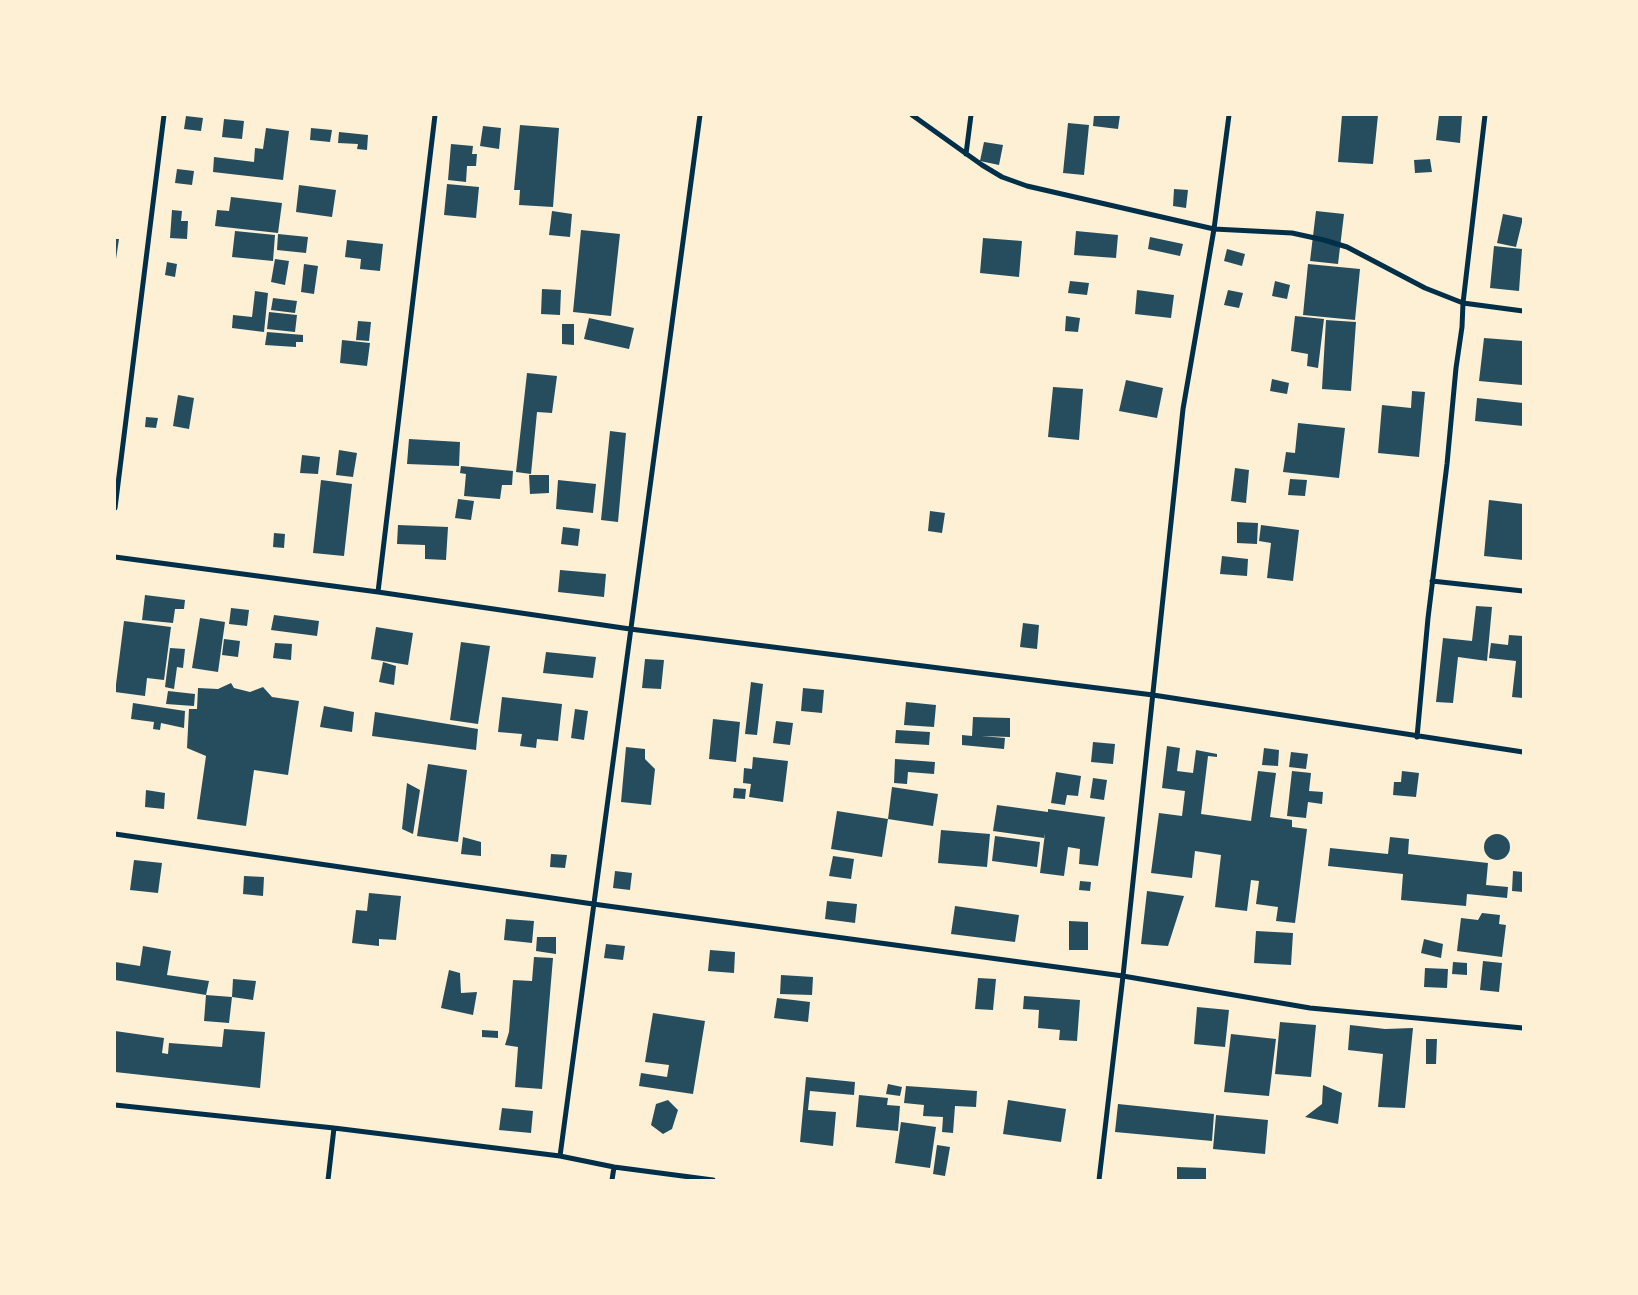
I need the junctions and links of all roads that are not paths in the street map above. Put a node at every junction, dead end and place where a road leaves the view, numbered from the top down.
1 (164, 115) edge
2 (435, 115) edge
3 (700, 115) edge
4 (912, 115) edge
5 (971, 115) edge
6 (1229, 115) edge
7 (1485, 115) edge
8 (966, 154) junction
9 (1214, 229) junction
10 (1463, 303) junction
11 (1523, 311) edge
12 (115, 508) edge
13 (115, 557) edge
14 (1432, 581) junction
15 (1523, 591) edge
16 (378, 592) junction
17 (630, 629) junction
18 (1153, 695) junction
19 (1417, 737) junction
20 (1523, 752) edge
21 (115, 834) edge
22 (593, 904) junction
23 (1123, 976) junction
24 (1523, 1028) edge
25 (115, 1105) edge
26 (334, 1128) junction
27 (560, 1156) junction
28 (614, 1167) junction
29 (328, 1180) edge
30 (612, 1180) edge
31 (713, 1180) edge
32 (1099, 1180) edge

1 - 12 street
2 - 16 street
3 - 17 street
4 - 8 street
5 - 8 street
6 - 9 street
7 - 10 street
8 - 9 street
9 - 10 street
9 - 18 street
10 - 11 street
10 - 14 street
13 - 16 street
14 - 15 street
14 - 19 street
16 - 17 street
17 - 18 street
17 - 22 street
18 - 19 street
18 - 23 street
19 - 20 street
21 - 22 street
22 - 23 street
22 - 27 street
23 - 24 street
23 - 32 street
25 - 26 street
26 - 27 street
26 - 29 street
27 - 28 street
28 - 30 street
28 - 31 street

